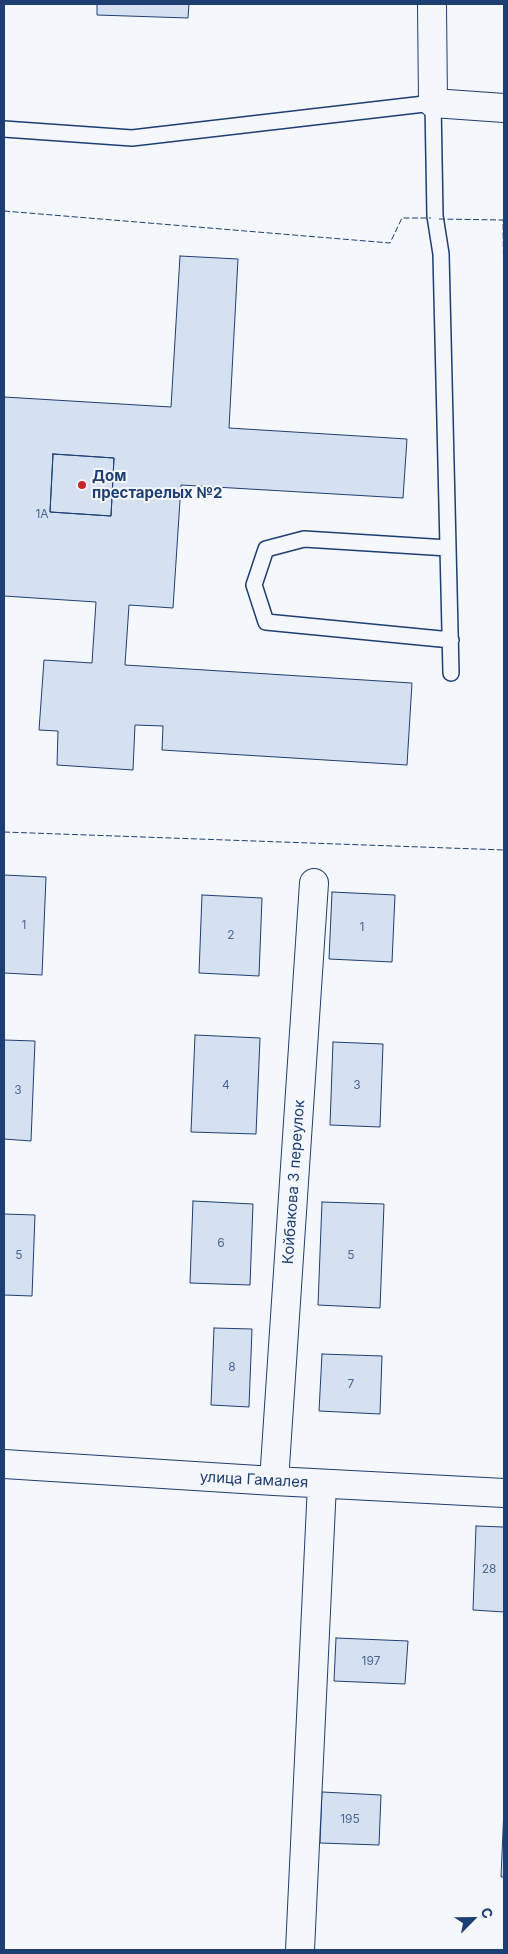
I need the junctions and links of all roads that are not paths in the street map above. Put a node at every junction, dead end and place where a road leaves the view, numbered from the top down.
1 (432, 4) edge
2 (433, 103) junction
3 (504, 108) edge
4 (4, 129) edge
5 (448, 548) junction
6 (451, 640) junction
7 (451, 673) dead end
8 (314, 884) dead end
9 (4, 1464) edge
10 (274, 1481) junction
11 (322, 1484) junction
12 (504, 1493) edge
13 (300, 1950) edge

1 - 2 street
2 - 3 street
2 - 4 lane
2 - 5 lane
5 - 6 lane
5 - 6 lane
6 - 7 lane
8 - 10 street, Койбакова 3 переулок
9 - 10 street, улица Гамалея
10 - 11 street, улица Гамалея
11 - 12 street, улица Гамалея
11 - 13 street

